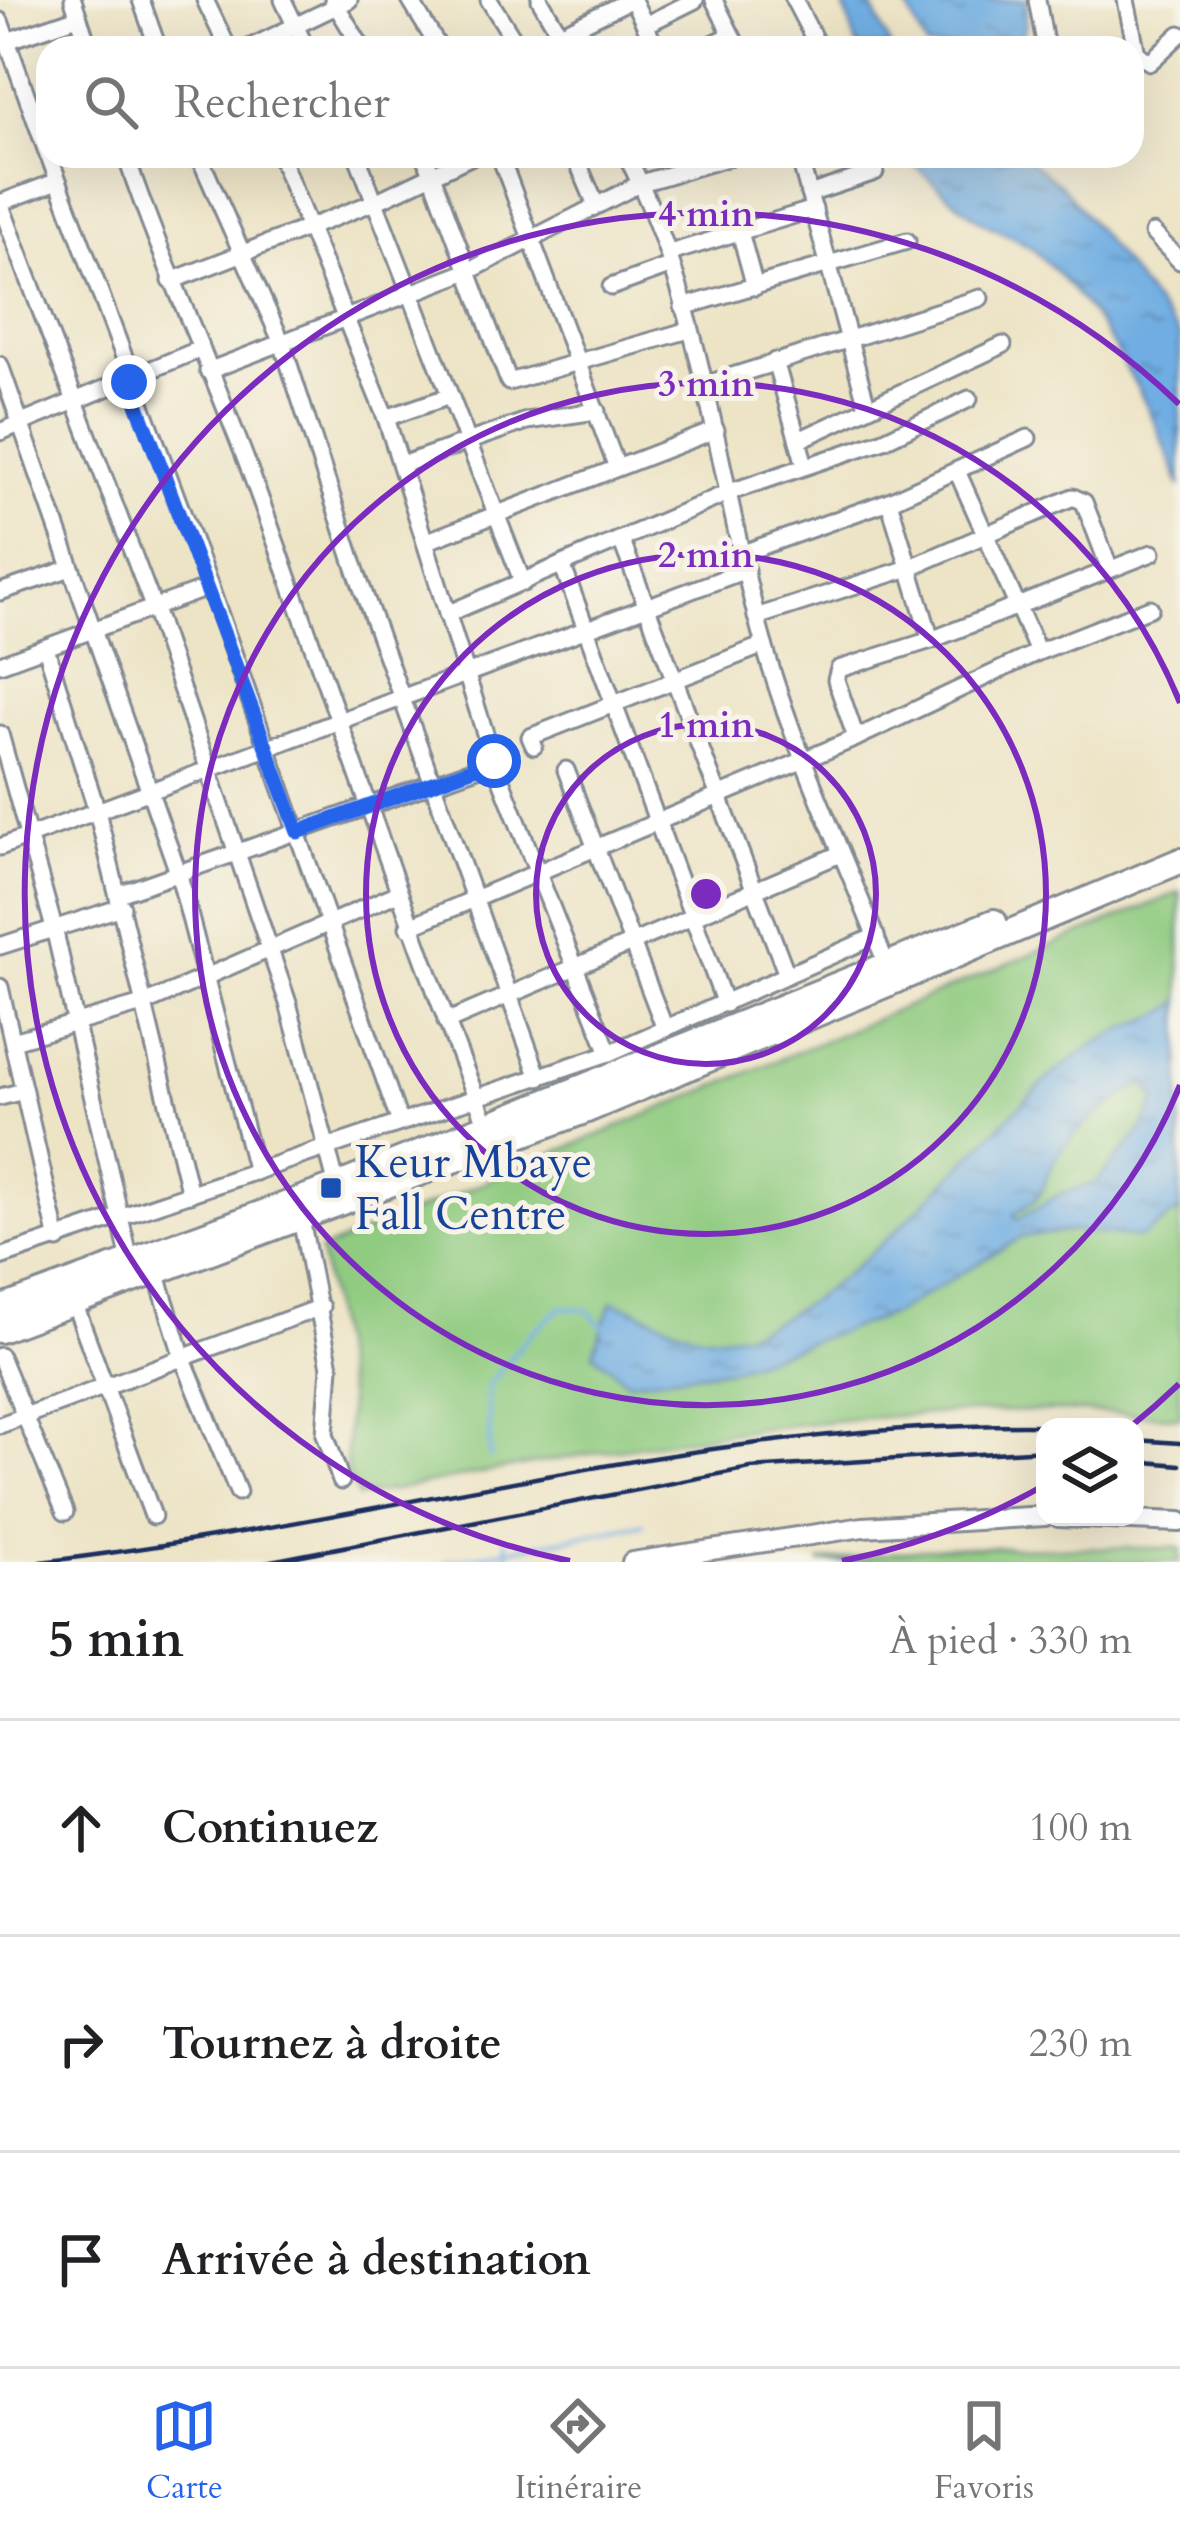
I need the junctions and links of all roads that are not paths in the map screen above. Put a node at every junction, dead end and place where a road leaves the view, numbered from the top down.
1 (141, 0) edge
2 (205, 0) edge
3 (283, 0) edge
4 (410, 0) edge
5 (489, 0) edge
6 (540, 0) edge
7 (632, 0) edge
8 (695, 0) edge
9 (714, 0) edge
10 (794, 0) edge
11 (1037, 0) edge
12 (1126, 0) edge
13 (339, 2) edge
14 (75, 8) edge
15 (0, 21) edge
16 (645, 25) junction
17 (295, 26) junction
18 (1180, 34) edge
19 (154, 36) edge
20 (222, 36) edge
21 (275, 36) edge
22 (300, 36) edge
23 (356, 36) edge
24 (432, 36) edge
25 (512, 36) edge
26 (561, 36) edge
27 (572, 36) edge
28 (650, 36) edge
29 (731, 36) edge
30 (813, 36) edge
31 (1044, 36) edge
32 (1133, 36) edge
33 (7, 41) junction
34 (1144, 58) edge
35 (36, 122) edge
36 (53, 168) edge
37 (130, 168) edge
38 (204, 168) edge
39 (285, 168) edge
40 (362, 168) edge
41 (432, 168) edge
42 (449, 168) edge
43 (504, 168) edge
44 (580, 168) edge
45 (633, 168) edge
46 (691, 168) edge
47 (802, 168) edge
48 (875, 172) dead end
49 (436, 175) junction
50 (58, 181) junction
51 (641, 182) junction
52 (377, 201) junction
53 (811, 202) junction
54 (596, 206) junction
55 (307, 226) junction
56 (740, 232) junction
57 (1153, 232) dead end
58 (531, 239) junction
59 (907, 241) dead end
60 (242, 250) junction
61 (671, 259) junction
62 (1180, 261) edge
63 (830, 264) junction
64 (471, 270) junction
65 (170, 281) junction
66 (611, 287) dead end
67 (755, 287) junction
68 (414, 293) junction
69 (980, 298) dead end
70 (683, 307) junction
71 (350, 320) junction
72 (689, 330) junction
73 (848, 338) junction
74 (283, 343) junction
75 (1003, 345) dead end
76 (198, 350) junction
77 (776, 361) junction
78 (0, 365) edge
79 (580, 365) junction
80 (208, 371) junction
81 (129, 382) junction
82 (704, 385) junction
83 (450, 396) junction
84 (969, 399) dead end
85 (78, 404) junction
86 (867, 406) junction
87 (597, 411) junction
88 (386, 418) junction
89 (22, 425) junction
90 (716, 430) junction
91 (0, 432) edge
92 (1028, 438) dead end
93 (799, 440) junction
94 (466, 442) junction
95 (401, 465) junction
96 (616, 465) junction
97 (805, 465) junction
98 (957, 471) junction
99 (730, 492) junction
100 (889, 501) junction
101 (495, 514) junction
102 (987, 536) junction
103 (425, 542) junction
104 (622, 542) junction
105 (1152, 553) dead end
106 (745, 562) junction
107 (562, 567) junction
108 (1109, 567) junction
109 (71, 568) junction
110 (909, 568) junction
111 (524, 583) junction
112 (210, 586) junction
113 (0, 592) edge
114 (1020, 605) junction
115 (647, 607) junction
116 (1150, 608) dead end
117 (154, 609) junction
118 (447, 614) junction
119 (756, 617) junction
120 (585, 630) junction
121 (93, 632) junction
122 (931, 640) junction
123 (764, 645) junction
124 (46, 648) junction
125 (1037, 652) junction
126 (0, 664) edge
127 (465, 674) junction
128 (676, 681) junction
129 (403, 697) junction
130 (612, 707) junction
131 (339, 721) junction
132 (0, 734) edge
133 (856, 738) junction
134 (534, 746) dead end
135 (267, 748) junction
136 (802, 760) junction
137 (494, 761) junction
138 (209, 770) junction
139 (566, 770) dead end
140 (433, 784) junction
141 (152, 790) junction
142 (719, 796) junction
143 (367, 808) junction
144 (97, 811) junction
145 (656, 823) junction
146 (298, 832) junction
147 (30, 836) junction
148 (0, 847) edge
149 (1180, 847) edge
150 (594, 848) junction
151 (238, 852) junction
152 (840, 854) junction
153 (1180, 861) edge
154 (536, 871) junction
155 (179, 875) junction
156 (756, 890) junction
157 (396, 894) junction
158 (474, 898) junction
159 (120, 901) junction
160 (694, 916) junction
161 (329, 920) junction
162 (408, 927) junction
163 (54, 928) junction
164 (876, 936) junction
165 (632, 943) junction
166 (0, 946) edge
167 (268, 950) junction
168 (887, 966) junction
169 (574, 968) junction
170 (787, 975) junction
171 (206, 976) junction
172 (0, 987) edge
173 (510, 995) junction
174 (146, 1003) junction
175 (725, 1004) junction
176 (4, 1014) edge
177 (446, 1022) junction
178 (77, 1024) junction
179 (665, 1029) junction
180 (13, 1041) junction
181 (609, 1053) junction
182 (539, 1078) junction
183 (24, 1091) junction
184 (0, 1097) edge
185 (476, 1099) junction
186 (399, 1120) junction
187 (487, 1125) junction
188 (324, 1146) junction
189 (256, 1172) junction
190 (337, 1186) junction
191 (190, 1194) junction
192 (123, 1220) junction
193 (301, 1220) junction
194 (58, 1240) junction
195 (0, 1257) edge
196 (131, 1265) junction
197 (157, 1275) junction
198 (75, 1306) junction
199 (321, 1307) junction
200 (0, 1309) edge
201 (0, 1330) edge
202 (0, 1356) edge
203 (184, 1361) junction
204 (104, 1388) junction
205 (27, 1415) junction
206 (0, 1425) edge
207 (340, 1481) dead end
208 (238, 1492) dead end
209 (65, 1512) dead end
210 (153, 1516) dead end
211 (1036, 1517) edge
212 (1144, 1521) edge
213 (1180, 1522) edge
214 (632, 1562) edge

1 - 19 street
2 - 20 street
3 - 17 street
4 - 24 street
5 - 25 street
6 - 26 street
7 - 16 street
7 - 27 street
8 - 16 street
9 - 29 street
10 - 30 street
11 - 31 street
12 - 32 street
13 - 17 street
13 - 23 street
14 - 33 street
15 - 33 street
16 - 28 street
17 - 21 street
17 - 22 street
18 - 34 street
33 - 35 street
36 - 50 street
37 - 65 street
38 - 60 street
39 - 55 street
40 - 52 street
41 - 49 street
42 - 49 street
43 - 58 street
44 - 54 street
45 - 51 street
46 - 51 street
47 - 53 street
48 - 53 street
49 - 52 street
49 - 64 street
50 - 81 street
50 - 85 street
51 - 54 street
51 - 61 street
52 - 55 street
52 - 68 street
53 - 56 street
53 - 63 street
54 - 58 street
55 - 60 street
55 - 71 street
56 - 61 street
56 - 67 street
57 - 62 street
58 - 64 street
58 - 79 street
59 - 63 street
60 - 65 street
60 - 74 street
61 - 66 street
61 - 70 street
63 - 67 street
63 - 73 street
64 - 68 street
64 - 79 street
65 - 76 street
67 - 70 street
68 - 71 street
68 - 83 street
69 - 73 street
70 - 72 street
71 - 74 street
71 - 88 street
72 - 79 street
72 - 82 street
73 - 77 street
73 - 86 street
74 - 80 street
74 - 129 street
75 - 86 street
76 - 80 street
76 - 81 street
77 - 82 street
77 - 93 street
78 - 89 street
79 - 87 street
80 - 131 street
81 - 85 street
81 - 112 street
82 - 90 street
83 - 88 street
83 - 94 street
84 - 97 street
85 - 89 street
85 - 117 street
86 - 93 street
87 - 94 street
87 - 96 street
88 - 95 street
89 - 91 street
89 - 109 street
90 - 96 street
90 - 99 street
92 - 98 street
93 - 97 street
94 - 95 street
94 - 101 street
95 - 103 street
96 - 101 street
97 - 99 street
98 - 100 street
98 - 102 street
99 - 104 street
99 - 106 street
100 - 106 street
100 - 110 street
101 - 103 street
101 - 111 street
102 - 108 street
102 - 110 street
102 - 114 street
103 - 118 street
104 - 107 street
104 - 115 street
105 - 108 street
106 - 115 street
106 - 119 street
107 - 111 street
107 - 120 street
108 - 114 street
109 - 113 street
109 - 121 street
110 - 119 street
110 - 122 street
111 - 118 street
112 - 117 street
112 - 135 street
114 - 122 street
114 - 125 street
115 - 120 street
115 - 128 street
116 - 125 street
117 - 121 street
117 - 138 street
118 - 127 street
119 - 123 street
120 - 127 street
120 - 130 street
121 - 124 street
121 - 141 street
122 - 133 street
123 - 128 street
123 - 136 street
124 - 126 street
124 - 144 street
125 - 133 street
127 - 129 street
127 - 137 street
128 - 130 street
128 - 142 street
129 - 131 street
129 - 140 street
130 - 134 street
130 - 145 street
131 - 135 street
131 - 143 street
132 - 147 street
133 - 136 street
135 - 138 street
135 - 146 street
136 - 142 street
136 - 152 street
137 - 140 street
137 - 154 street
138 - 141 street
138 - 151 street
139 - 150 street
140 - 143 street
140 - 158 street
141 - 144 street
141 - 155 street
142 - 145 street
142 - 156 street
143 - 146 street
143 - 157 street
144 - 147 street
144 - 159 street
145 - 150 street
145 - 160 street
146 - 151 street
146 - 161 street
147 - 148 street
147 - 163 street
149 - 168 highway
150 - 154 street
150 - 165 street
151 - 155 street
151 - 167 street
152 - 156 street
152 - 164 street
153 - 193 highway
154 - 158 street
154 - 169 street
155 - 159 street
155 - 171 street
156 - 160 street
156 - 170 street
157 - 161 street
157 - 162 street
158 - 162 street
158 - 173 street
159 - 163 street
159 - 174 street
160 - 165 street
160 - 175 street
161 - 167 street
161 - 186 street
162 - 177 street
163 - 166 street
163 - 178 street
164 - 168 street
164 - 170 street
165 - 169 street
165 - 179 street
167 - 171 street
167 - 188 street
168 - 187 highway
169 - 173 street
169 - 181 street
170 - 175 street
171 - 174 street
171 - 189 street
172 - 176 street
173 - 177 street
173 - 182 street
174 - 178 street
174 - 191 street
175 - 179 street
176 - 180 street
177 - 185 street
178 - 180 street
178 - 192 street
179 - 181 street
180 - 183 street
181 - 182 street
182 - 185 street
183 - 184 street
183 - 194 street
185 - 186 street
185 - 187 street
186 - 188 street
187 - 190 highway
188 - 189 street
188 - 190 street
189 - 191 street
190 - 196 highway
191 - 192 street
192 - 194 street
192 - 196 street
193 - 197 highway
193 - 199 street
194 - 195 street
196 - 200 highway
197 - 198 highway
197 - 203 street
198 - 201 highway
198 - 204 street
199 - 203 street
199 - 207 street
202 - 205 street
203 - 204 street
203 - 208 street
204 - 205 street
204 - 210 street
205 - 206 street
205 - 209 street
211 - 214 street
212 - 213 street

